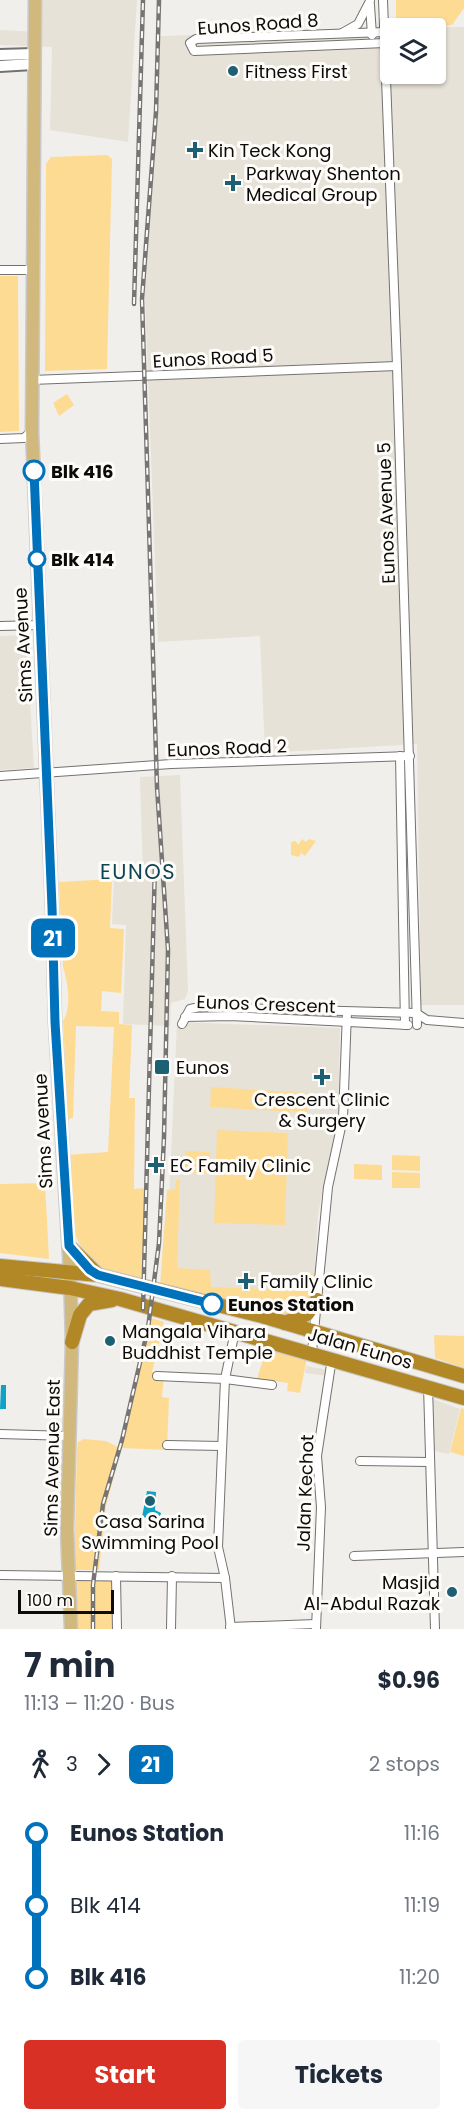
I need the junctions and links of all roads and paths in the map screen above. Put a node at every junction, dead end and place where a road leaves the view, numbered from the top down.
1 (35, 0) edge
2 (370, 0) edge
3 (383, 0) edge
4 (384, 18) edge
5 (372, 32) junction
6 (380, 32) edge
7 (341, 34) junction
8 (373, 42) junction
9 (380, 43) edge
10 (0, 55) edge
11 (33, 59) junction
12 (0, 66) edge
13 (387, 84) edge
14 (0, 270) edge
15 (32, 270) junction
16 (397, 366) junction
17 (31, 380) junction
18 (32, 431) junction
19 (0, 439) edge
20 (40, 625) junction
21 (0, 626) edge
22 (400, 756) junction
23 (410, 756) junction
24 (46, 774) junction
25 (0, 776) edge
26 (347, 1012) junction
27 (405, 1013) junction
28 (417, 1013) junction
29 (427, 1020) junction
30 (347, 1021) junction
31 (464, 1023) edge
32 (405, 1025) junction
33 (417, 1025) junction
34 (69, 1246) junction
35 (0, 1266) edge
36 (70, 1272) junction
37 (98, 1275) junction
38 (0, 1279) edge
39 (70, 1288) junction
40 (120, 1299) junction
41 (317, 1300) junction
42 (285, 1323) junction
43 (235, 1331) junction
44 (314, 1332) junction
45 (72, 1342) junction
46 (376, 1349) junction
47 (312, 1352) junction
48 (332, 1358) junction
49 (372, 1370) junction
50 (157, 1376) dead end
51 (464, 1376) edge
52 (225, 1379) junction
53 (272, 1385) dead end
54 (428, 1386) junction
55 (464, 1398) edge
56 (0, 1434) edge
57 (70, 1436) junction
58 (167, 1445) dead end
59 (222, 1446) junction
60 (360, 1461) dead end
61 (429, 1462) junction
62 (432, 1552) junction
63 (464, 1552) edge
64 (354, 1556) dead end
65 (0, 1575) edge
66 (69, 1576) junction
67 (116, 1576) junction
68 (172, 1576) junction
69 (225, 1578) junction
70 (316, 1626) edge
71 (231, 1628) edge
72 (71, 1629) edge
73 (117, 1629) edge
74 (171, 1629) edge
75 (435, 1629) edge

1 - 11 main road, Sims Avenue
2 - 5 street
2 - 7 street
3 - 4 street, Eunos Avenue 5
5 - 6 street, Eunos Road 8
5 - 7 street, Eunos Road 8
5 - 8 street
7 - 8 street, Eunos Road 8
8 - 9 street, Eunos Road 8
10 - 11 main road
11 - 12 main road
11 - 15 main road, Sims Avenue
13 - 16 street, Eunos Avenue 5
14 - 15 street
15 - 17 main road, Sims Avenue
16 - 17 street, Eunos Road 5
16 - 23 street, Eunos Avenue 5
17 - 18 main road, Sims Avenue
18 - 19 street
18 - 20 main road, Sims Avenue
20 - 21 street
20 - 24 main road, Sims Avenue
22 - 23 street, Eunos Road 2
22 - 24 street, Eunos Road 2
22 - 27 street
23 - 28 street, Eunos Avenue 5
24 - 25 street, Eunos Road 2
24 - 34 main road, Sims Avenue
26 - 27 street, Eunos Crescent
26 - 30 street, Eunos Crescent
26 - 30 street, Eunos Crescent
27 - 28 street, Eunos Crescent
27 - 32 street
28 - 29 street
28 - 33 street, Eunos Avenue 5
29 - 31 street
29 - 33 street, Eunos Crescent
30 - 32 street, Eunos Crescent
30 - 41 street, Eunos Crescent
32 - 33 street, Eunos Crescent
34 - 36 main road, Sims Avenue
34 - 37 highway
35 - 36 highway, Jalan Eunos
36 - 37 highway, Jalan Eunos
36 - 39 main road, Sims Avenue
37 - 42 highway, Jalan Eunos
38 - 39 highway, Jalan Eunos
39 - 40 highway, Jalan Eunos
39 - 45 main road, Sims Avenue East
40 - 43 highway, Jalan Eunos
40 - 45 highway
41 - 42 highway
41 - 44 street, Eunos Crescent
42 - 44 highway, Jalan Eunos
43 - 47 highway, Jalan Eunos
43 - 52 street
44 - 46 highway, Jalan Eunos
44 - 47 street, Eunos Crescent
45 - 57 main road, Sims Avenue East
46 - 49 highway
46 - 51 highway, Jalan Eunos
47 - 48 highway, Jalan Eunos
48 - 49 highway, Jalan Eunos
48 - 70 street, Jalan Kechot
49 - 54 highway, Jalan Eunos
50 - 52 street
52 - 53 street
52 - 59 street
54 - 55 highway, Jalan Eunos
54 - 61 street
56 - 57 street
57 - 66 main road, Sims Avenue East
58 - 59 street
59 - 69 street
60 - 61 street
61 - 62 street
62 - 63 street
62 - 64 street
62 - 75 street
65 - 66 street
66 - 67 street
66 - 72 main road, Sims Avenue East
67 - 68 street
67 - 73 street
68 - 69 street
68 - 74 street
69 - 71 street
70 - 71 street

